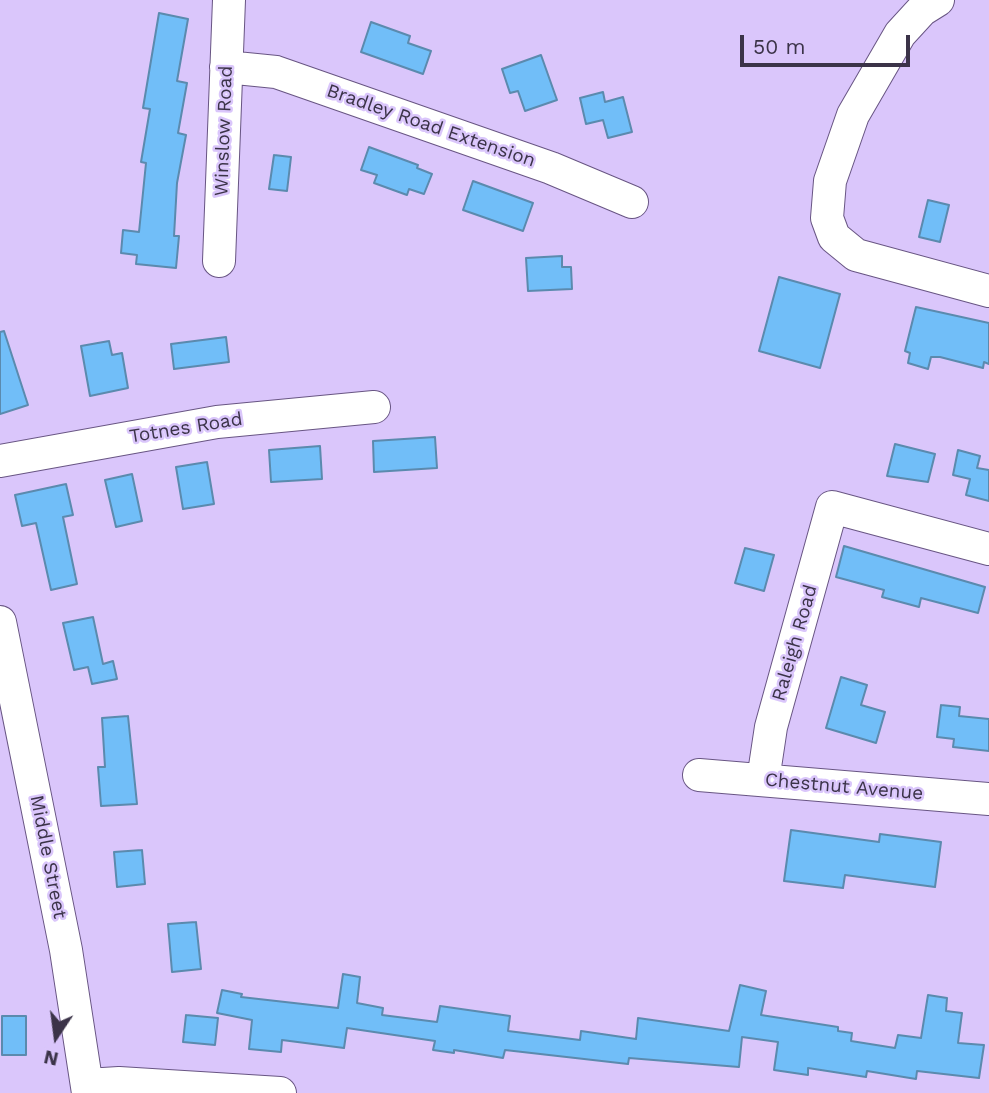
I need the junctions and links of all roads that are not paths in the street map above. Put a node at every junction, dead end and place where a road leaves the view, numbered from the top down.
1 (229, 0) edge
2 (938, 0) edge
3 (226, 67) junction
4 (632, 202) dead end
5 (219, 261) dead end
6 (989, 291) edge
7 (373, 407) dead end
8 (0, 461) edge
9 (989, 549) edge
10 (0, 622) edge
11 (699, 775) dead end
12 (763, 780) junction
13 (989, 799) edge
14 (88, 1089) edge
15 (279, 1093) edge

1 - 3 street, Winslow Road
2 - 6 street
3 - 4 street, Bradley Road Extension
3 - 5 street, Winslow Road
7 - 8 street, Totnes Road
9 - 12 street, Raleigh Road
10 - 14 street, Middle Street
11 - 12 street, Chestnut Avenue
12 - 13 street, Chestnut Avenue
14 - 15 street

